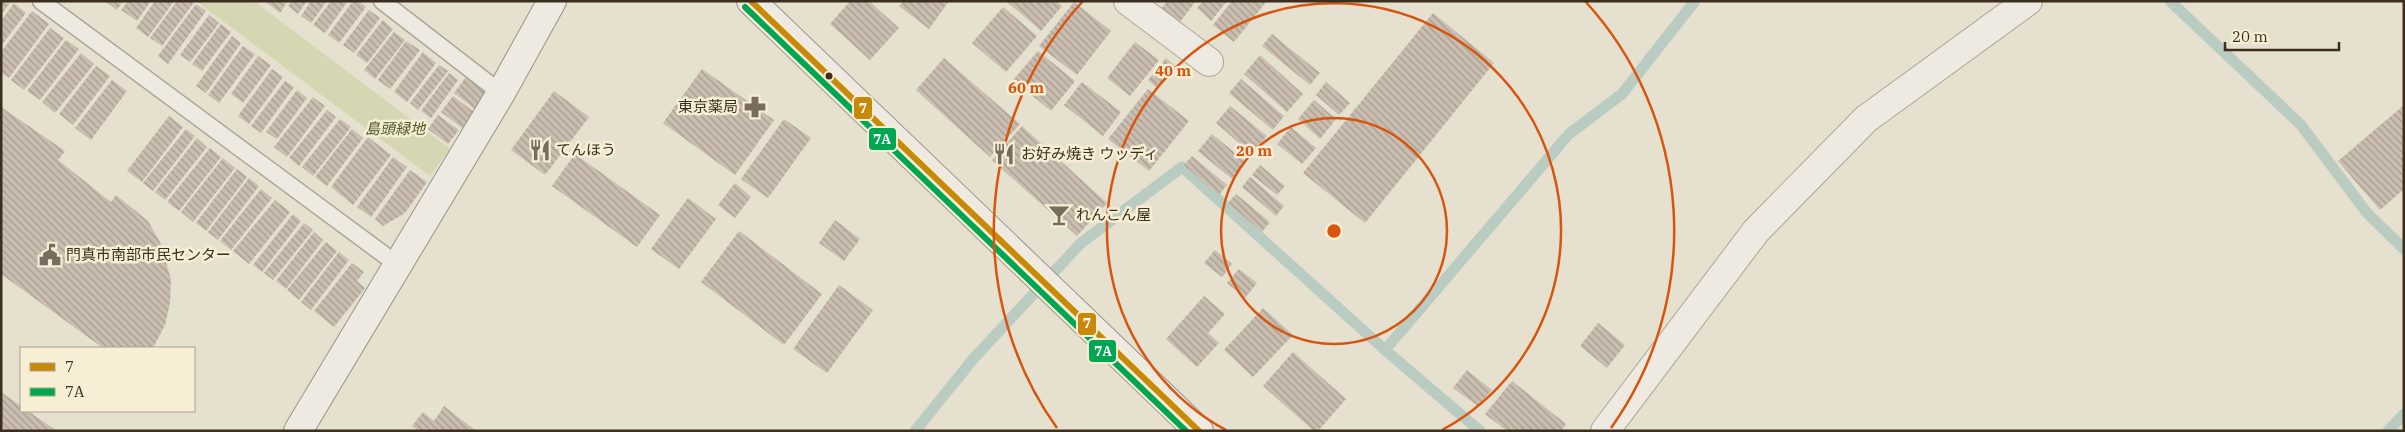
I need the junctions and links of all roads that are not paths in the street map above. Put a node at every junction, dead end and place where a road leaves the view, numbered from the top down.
1 (41, 1) edge
2 (382, 1) edge
3 (552, 1) edge
4 (751, 1) edge
5 (1128, 1) edge
6 (2028, 1) edge
7 (1209, 62) dead end
8 (501, 93) junction
9 (398, 265) junction
10 (298, 431) edge
11 (1199, 431) edge
12 (1605, 431) edge

1 - 9 lane
2 - 8 lane
3 - 8 street
4 - 11 street
5 - 7 street
6 - 12 street
8 - 9 street
9 - 10 street

